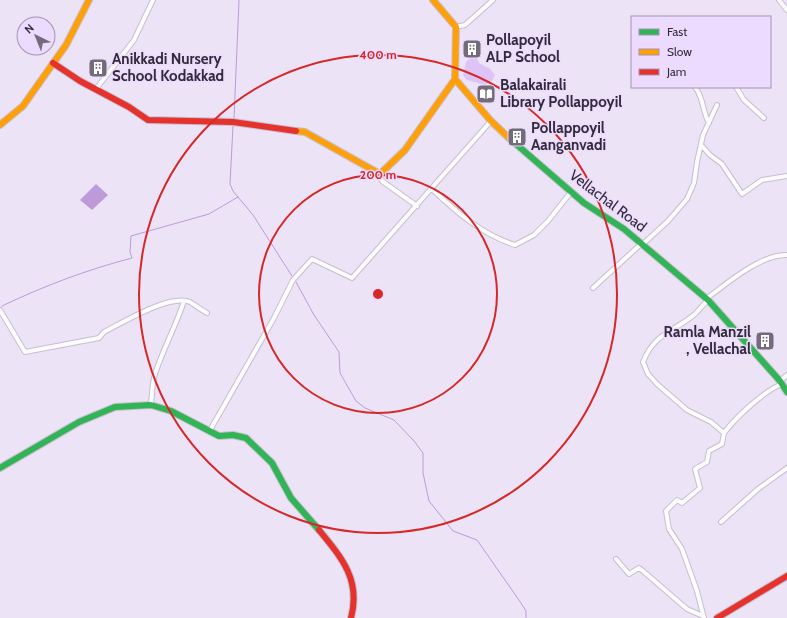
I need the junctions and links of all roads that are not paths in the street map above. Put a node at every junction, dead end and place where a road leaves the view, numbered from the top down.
1 (89, 0) edge
2 (153, 0) edge
3 (433, 0) edge
4 (493, 0) edge
5 (779, 0) edge
6 (787, 10) edge
7 (456, 27) junction
8 (53, 63) junction
9 (455, 79) junction
10 (696, 88) edge
11 (737, 88) edge
12 (96, 89) junction
13 (717, 106) dead end
14 (764, 118) dead end
15 (491, 121) junction
16 (709, 123) junction
17 (0, 125) edge
18 (701, 145) junction
19 (380, 174) junction
20 (787, 176) edge
21 (432, 189) junction
22 (571, 192) junction
23 (417, 206) junction
24 (642, 243) junction
25 (787, 256) edge
26 (593, 288) dead end
27 (707, 300) junction
28 (184, 301) junction
29 (0, 310) edge
30 (208, 313) dead end
31 (787, 375) edge
32 (781, 383) junction
33 (787, 392) edge
34 (151, 404) junction
35 (209, 432) junction
36 (724, 433) junction
37 (0, 468) edge
38 (787, 468) edge
39 (720, 522) dead end
40 (616, 559) dead end
41 (787, 576) edge
42 (704, 617) edge
43 (351, 618) edge
44 (717, 618) edge

1 - 8 street
2 - 12 street
3 - 7 street
4 - 7 street
5 - 6 street
7 - 9 street
8 - 12 street
8 - 17 street
9 - 15 street, Vellachal Road
9 - 19 street
10 - 16 street
11 - 14 street
12 - 19 street
13 - 16 street
15 - 21 street
15 - 22 street, Vellachal Road
16 - 18 street
18 - 20 street
18 - 24 street
19 - 23 street
21 - 22 street
21 - 23 street
22 - 24 street, Vellachal Road
23 - 35 street
24 - 26 street
24 - 27 street, Vellachal Road
25 - 27 street
27 - 32 street, Vellachal Road
27 - 36 street
28 - 29 street
28 - 30 street
28 - 34 street
31 - 32 street
32 - 33 street, Vellachal Road
32 - 36 street
34 - 35 street
34 - 37 street
35 - 43 street
36 - 42 street
38 - 39 street
40 - 42 street
41 - 44 street

